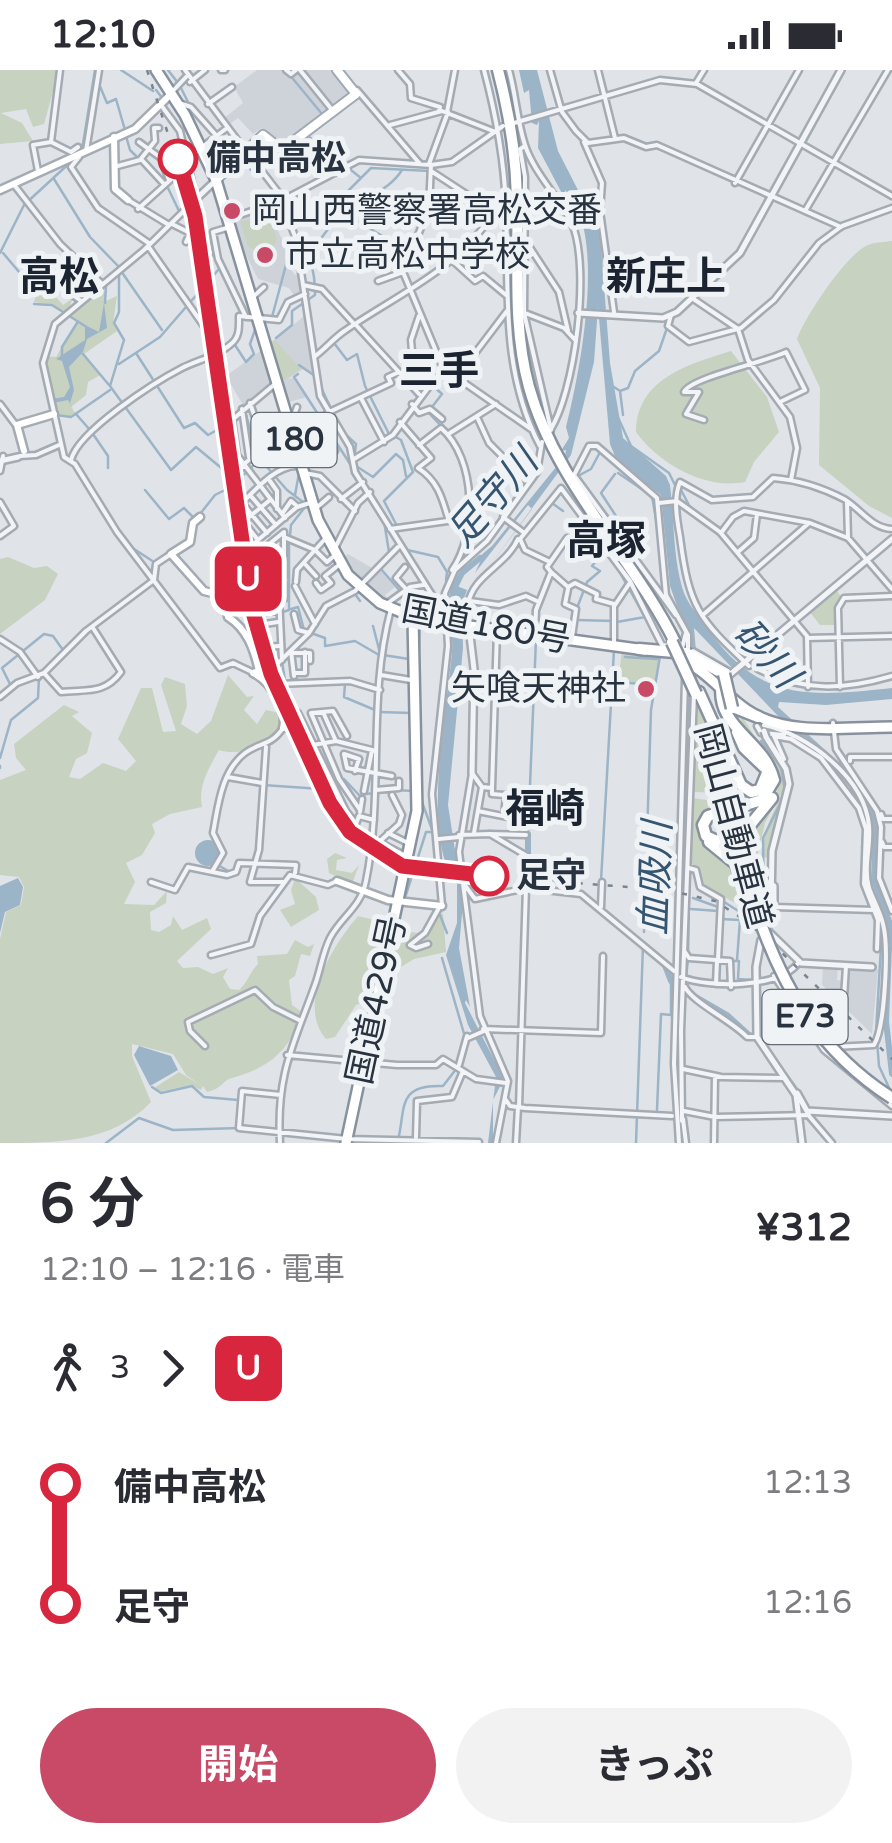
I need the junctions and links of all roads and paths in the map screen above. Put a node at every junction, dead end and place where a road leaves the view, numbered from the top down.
1 (60, 70) edge
2 (99, 70) edge
3 (156, 70) edge
4 (184, 70) edge
5 (205, 70) edge
6 (286, 70) edge
7 (298, 70) edge
8 (337, 70) edge
9 (398, 70) edge
10 (456, 70) edge
11 (484, 70) edge
12 (496, 70) edge
13 (508, 70) edge
14 (550, 70) edge
15 (598, 70) edge
16 (704, 70) edge
17 (799, 70) edge
18 (842, 70) edge
19 (888, 70) edge
20 (188, 80) junction
21 (696, 83) junction
22 (232, 87) dead end
23 (357, 91) junction
24 (171, 94) junction
25 (605, 96) junction
26 (178, 103) junction
27 (161, 104) junction
28 (208, 104) junction
29 (560, 109) junction
30 (332, 111) junction
31 (438, 111) junction
32 (447, 112) junction
33 (521, 120) junction
34 (512, 123) dead end
35 (767, 123) junction
36 (390, 124) junction
37 (501, 126) junction
38 (159, 128) dead end
39 (228, 128) junction
40 (493, 131) junction
41 (577, 132) junction
42 (216, 137) junction
43 (114, 138) junction
44 (615, 138) junction
45 (52, 142) junction
46 (139, 142) dead end
47 (801, 143) junction
48 (525, 146) junction
49 (81, 148) junction
50 (201, 148) junction
51 (149, 150) junction
52 (246, 152) junction
53 (189, 157) junction
54 (161, 158) junction
55 (140, 160) junction
56 (238, 160) junction
57 (834, 162) junction
58 (420, 164) junction
59 (114, 167) junction
60 (431, 169) junction
61 (178, 173) junction
62 (39, 174) junction
63 (216, 180) junction
64 (181, 181) dead end
65 (14, 183) junction
66 (166, 183) junction
67 (735, 183) junction
68 (0, 190) edge
69 (892, 196) edge
70 (770, 197) junction
71 (196, 199) junction
72 (128, 200) joint
73 (282, 201) junction
74 (892, 208) edge
75 (138, 209) junction
76 (805, 211) junction
77 (508, 219) junction
78 (169, 224) junction
79 (229, 224) junction
80 (841, 227) junction
81 (482, 229) dead end
82 (214, 232) junction
83 (523, 237) junction
84 (186, 242) dead end
85 (149, 244) junction
86 (210, 252) dead end
87 (451, 260) junction
88 (91, 273) junction
89 (401, 273) junction
90 (378, 281) dead end
91 (101, 283) junction
92 (304, 285) junction
93 (45, 287) dead end
94 (264, 287) dead end
95 (411, 290) junction
96 (70, 294) junction
97 (305, 294) junction
98 (506, 295) junction
99 (249, 298) junction
100 (692, 298) junction
101 (81, 300) junction
102 (508, 312) junction
103 (522, 312) junction
104 (614, 312) junction
105 (579, 313) junction
106 (671, 315) junction
107 (419, 316) junction
108 (251, 317) junction
109 (355, 325) junction
110 (738, 330) junction
111 (568, 331) junction
112 (576, 341) junction
113 (213, 354) junction
114 (314, 357) junction
115 (754, 367) junction
116 (442, 368) junction
117 (400, 373) junction
118 (457, 377) junction
119 (276, 383) junction
120 (420, 394) junction
121 (361, 398) junction
122 (780, 402) junction
123 (0, 404) edge
124 (496, 404) junction
125 (245, 406) junction
126 (297, 407) dead end
127 (414, 408) junction
128 (330, 411) junction
129 (54, 414) junction
130 (8, 416) junction
131 (442, 418) dead end
132 (478, 419) junction
133 (704, 420) dead end
134 (401, 422) junction
135 (289, 424) junction
136 (17, 425) junction
137 (330, 427) junction
138 (531, 429) junction
139 (449, 434) junction
140 (313, 440) junction
141 (338, 441) junction
142 (294, 442) junction
143 (384, 442) junction
144 (58, 445) junction
145 (419, 445) junction
146 (546, 446) junction
147 (266, 447) junction
148 (21, 454) junction
149 (249, 456) junction
150 (3, 458) edge
151 (353, 459) junction
152 (71, 460) junction
153 (246, 467) junction
154 (300, 468) junction
155 (284, 469) junction
156 (0, 471) edge
157 (233, 475) dead end
158 (272, 477) junction
159 (525, 479) dead end
160 (791, 480) junction
161 (363, 483) junction
162 (260, 486) junction
163 (369, 492) junction
164 (250, 495) junction
165 (329, 497) dead end
166 (743, 498) junction
167 (341, 499) junction
168 (270, 500) junction
169 (847, 501) junction
170 (0, 502) edge
171 (676, 502) junction
172 (659, 503) junction
173 (242, 504) junction
174 (307, 505) junction
175 (261, 508) junction
176 (355, 510) junction
177 (744, 511) junction
178 (281, 513) junction
179 (757, 514) junction
180 (252, 515) junction
181 (200, 516) dead end
182 (504, 517) junction
183 (448, 518) junction
184 (470, 518) junction
185 (243, 522) junction
186 (809, 522) junction
187 (276, 524) junction
188 (390, 529) junction
189 (892, 529) edge
190 (267, 533) junction
191 (522, 533) junction
192 (721, 533) junction
193 (284, 535) junction
194 (597, 535) junction
195 (0, 536) edge
196 (848, 538) junction
197 (892, 539) edge
198 (258, 540) junction
199 (325, 540) junction
200 (266, 546) junction
201 (400, 546) junction
202 (315, 550) junction
203 (256, 551) junction
204 (738, 552) junction
205 (172, 554) junction
206 (272, 554) junction
207 (335, 554) junction
208 (248, 556) dead end
209 (866, 560) junction
210 (261, 562) junction
211 (550, 562) junction
212 (304, 563) junction
213 (405, 567) dead end
214 (252, 568) dead end
215 (752, 570) junction
216 (551, 572) junction
217 (267, 574) junction
218 (452, 575) junction
219 (316, 576) dead end
220 (154, 580) junction
221 (630, 582) junction
222 (316, 583) dead end
223 (666, 584) junction
224 (423, 585) junction
225 (359, 586) junction
226 (835, 586) junction
227 (568, 587) junction
228 (892, 589) edge
229 (261, 592) dead end
230 (403, 592) junction
231 (431, 593) junction
232 (410, 595) dead end
233 (892, 596) edge
234 (844, 598) junction
235 (300, 599) junction
236 (279, 600) junction
237 (662, 601) junction
238 (291, 602) dead end
239 (540, 602) junction
240 (254, 603) junction
241 (468, 604) junction
242 (614, 605) junction
243 (388, 607) junction
244 (278, 610) junction
245 (256, 614) junction
246 (676, 616) junction
247 (413, 618) junction
248 (705, 619) junction
249 (446, 620) junction
250 (794, 620) junction
251 (279, 621) junction
252 (258, 624) junction
253 (314, 624) junction
254 (92, 627) junction
255 (467, 627) junction
256 (498, 631) junction
257 (309, 632) junction
258 (278, 634) junction
259 (261, 636) junction
260 (892, 636) edge
261 (838, 637) junction
262 (535, 638) junction
263 (807, 638) junction
264 (0, 639) edge
265 (571, 641) junction
266 (279, 646) junction
267 (614, 647) junction
268 (639, 650) joint
269 (291, 652) junction
270 (305, 652) junction
271 (688, 657) junction
272 (282, 660) junction
273 (310, 661) dead end
274 (746, 663) junction
275 (270, 667) junction
276 (758, 669) dead end
277 (256, 672) junction
278 (42, 675) junction
279 (381, 675) junction
280 (892, 676) edge
281 (294, 679) junction
282 (414, 680) junction
283 (725, 680) junction
284 (808, 687) junction
285 (840, 688) junction
286 (380, 690) junction
287 (697, 691) junction
288 (0, 697) edge
289 (323, 712) junction
290 (298, 713) dead end
291 (731, 714) junction
292 (351, 723) dead end
293 (833, 725) junction
294 (892, 725) edge
295 (283, 728) joint
296 (771, 728) junction
297 (347, 736) junction
298 (745, 737) junction
299 (323, 740) junction
300 (336, 742) junction
301 (345, 743) junction
302 (312, 745) junction
303 (266, 746) junction
304 (374, 750) junction
305 (892, 757) edge
306 (784, 759) dead end
307 (766, 765) junction
308 (851, 766) junction
309 (366, 772) junction
310 (376, 772) junction
311 (472, 773) junction
312 (228, 776) junction
313 (340, 780) junction
314 (348, 780) dead end
315 (399, 782) dead end
316 (262, 783) junction
317 (331, 784) junction
318 (482, 787) junction
319 (388, 788) junction
320 (492, 788) junction
321 (376, 790) junction
322 (364, 791) dead end
323 (392, 796) dead end
324 (506, 796) junction
325 (528, 797) dead end
326 (362, 799) dead end
327 (734, 807) junction
328 (859, 808) junction
329 (878, 810) junction
330 (478, 811) junction
331 (360, 813) junction
332 (504, 816) junction
333 (892, 819) edge
334 (374, 820) junction
335 (527, 821) dead end
336 (869, 822) junction
337 (399, 824) junction
338 (413, 831) junction
339 (388, 833) junction
340 (870, 833) junction
341 (474, 834) junction
342 (488, 834) junction
343 (526, 834) dead end
344 (881, 834) junction
345 (458, 836) junction
346 (439, 839) junction
347 (406, 842) dead end
348 (865, 845) junction
349 (892, 848) edge
350 (684, 850) junction
351 (402, 854) dead end
352 (256, 863) junction
353 (215, 866) junction
354 (688, 868) junction
355 (295, 873) junction
356 (747, 873) junction
357 (482, 880) dead end
358 (337, 881) joint
359 (464, 881) junction
360 (151, 882) dead end
361 (284, 882) junction
362 (602, 882) dead end
363 (769, 883) junction
364 (865, 887) junction
365 (526, 888) junction
366 (362, 892) junction
367 (874, 899) junction
368 (398, 902) junction
369 (441, 906) junction
370 (774, 907) junction
371 (753, 909) junction
372 (601, 910) junction
373 (873, 910) junction
374 (892, 911) edge
375 (878, 920) junction
376 (761, 927) junction
377 (887, 934) edge
378 (761, 940) dead end
379 (428, 944) dead end
380 (684, 948) junction
381 (877, 949) junction
382 (210, 956) dead end
383 (603, 956) dead end
384 (687, 957) junction
385 (718, 960) junction
386 (799, 962) junction
387 (846, 966) junction
388 (872, 967) joint
389 (683, 970) junction
390 (783, 973) junction
391 (679, 976) junction
392 (774, 976) junction
393 (756, 981) junction
394 (716, 984) junction
395 (732, 986) junction
396 (883, 994) junction
397 (892, 994) edge
398 (301, 1021) junction
399 (519, 1029) junction
400 (484, 1030) junction
401 (757, 1037) junction
402 (205, 1046) dead end
403 (833, 1046) junction
404 (287, 1055) junction
405 (364, 1060) junction
406 (680, 1060) junction
407 (459, 1067) junction
408 (715, 1076) junction
409 (786, 1078) junction
410 (507, 1084) junction
411 (280, 1095) junction
412 (680, 1096) junction
413 (506, 1098) junction
414 (892, 1100) edge
415 (517, 1107) junction
416 (684, 1111) junction
417 (807, 1115) junction
418 (892, 1116) edge
419 (716, 1117) junction
420 (680, 1122) junction
421 (252, 1132) junction
422 (279, 1133) junction
423 (347, 1139) edge
424 (416, 1139) junction
425 (480, 1142) edge
426 (251, 1143) edge
427 (280, 1143) edge
428 (496, 1143) edge
429 (516, 1143) edge
430 (683, 1143) edge
431 (714, 1143) edge
432 (802, 1143) edge
433 (832, 1143) edge

1 - 45 street
2 - 49 street
3 - 24 highway, 国道180号 / 180
4 - 20 street
5 - 20 street
6 - 7 street
7 - 30 street
8 - 23 main road
9 - 31 street
10 - 32 street
11 - 37 street
12 - 146 highway, 岡山自動車道 / E73
13 - 33 street
14 - 29 street
15 - 25 street
16 - 21 street
17 - 35 street
18 - 47 street
19 - 57 street
20 - 24 street
20 - 28 street
21 - 25 street
21 - 35 street
22 - 28 street
23 - 30 main road
23 - 36 street
24 - 26 highway, 国道180号 / 180
24 - 27 main road
25 - 29 street
25 - 44 street
26 - 42 street
26 - 50 highway, 国道180号 / 180
27 - 43 main road
27 - 53 street
28 - 39 street
29 - 33 street
29 - 41 street
30 - 52 main road
31 - 32 street
31 - 36 street
32 - 40 street
32 - 60 street
33 - 34 street
33 - 48 street
35 - 47 street
35 - 67 street
36 - 58 street
37 - 40 street
37 - 77 street
38 - 51 street
39 - 42 street
39 - 52 street
40 - 60 street
41 - 44 street
41 - 104 street
42 - 50 street
42 - 56 street
43 - 49 main road
43 - 59 main road
44 - 67 street
45 - 49 street
45 - 62 street
46 - 51 street
47 - 57 street
47 - 70 street
48 - 83 street
48 - 105 street
49 - 62 main road
49 - 85 street
50 - 53 street
50 - 63 highway, 国道180号 / 180
51 - 54 street
51 - 55 street
52 - 56 main road
52 - 73 street
53 - 71 street
54 - 61 street
54 - 66 street
55 - 59 street
55 - 66 street
56 - 63 main road
57 - 69 street
57 - 76 street
58 - 60 street
58 - 73 street
59 - 72 main road
60 - 77 street
60 - 89 street
61 - 64 street
61 - 66 street
62 - 65 main road
63 - 71 street
63 - 79 highway, 国道180号 / 180
65 - 68 main road
65 - 88 street
66 - 75 street
67 - 70 street
70 - 76 street
70 - 100 street
71 - 78 street
72 - 75 street
73 - 79 street
73 - 92 street
74 - 80 street
75 - 78 street
76 - 80 street
77 - 98 street
78 - 84 street
78 - 85 street
79 - 82 street
79 - 99 highway, 国道180号 / 180
80 - 110 street
81 - 87 street
82 - 86 street
82 - 108 street
83 - 103 street
83 - 111 street
85 - 91 street
85 - 113 street
87 - 95 street
87 - 98 street
88 - 91 street
88 - 96 street
89 - 90 street
89 - 95 street
91 - 101 street
92 - 97 street
92 - 109 street
93 - 96 street
94 - 99 street
95 - 107 street
95 - 109 street
96 - 101 street
97 - 108 street
97 - 114 street
98 - 102 street
99 - 108 highway, 国道180号 / 180
100 - 106 street
100 - 110 street
101 - 129 street
102 - 118 street
102 - 138 street
103 - 111 street
103 - 112 street
104 - 105 street
104 - 106 street
105 - 112 street
106 - 110 street
107 - 116 street
107 - 117 street
108 - 113 street
108 - 119 highway, 国道180号 / 180
109 - 114 street
109 - 117 street
110 - 115 street
111 - 112 street
113 - 152 street
114 - 128 street
115 - 122 street
115 - 122 street
115 - 133 street
116 - 118 street
116 - 120 street
117 - 120 street
117 - 121 street
118 - 124 street
119 - 125 street
119 - 135 highway, 国道180号 / 180
120 - 127 street
121 - 128 street
121 - 143 street
122 - 160 street
123 - 130 street
124 - 132 street
124 - 138 street
125 - 147 street
125 - 149 street
125 - 153 street
126 - 135 street
127 - 131 street
127 - 134 street
128 - 137 street
129 - 136 main road
129 - 144 street
130 - 136 street
130 - 148 street
132 - 139 street
132 - 159 street
134 - 143 street
134 - 145 street
135 - 137 street
135 - 142 highway, 国道180号 / 180
135 - 147 street
136 - 148 main road
137 - 141 street
138 - 146 street
139 - 145 street
139 - 184 street
140 - 141 street
140 - 141 street
140 - 142 street
141 - 151 street
142 - 154 highway, 国道180号 / 180
143 - 151 street
144 - 148 street
144 - 152 street
145 - 183 street
146 - 182 street
146 - 271 highway, 岡山自動車道 / E73
147 - 149 street
147 - 155 street
148 - 150 street
149 - 153 street
150 - 156 street
151 - 161 street
152 - 220 street
153 - 157 street
153 - 162 street
154 - 155 street
154 - 167 street
154 - 174 highway, 国道180号 / 180
155 - 158 street
158 - 162 street
158 - 178 street
160 - 166 street
160 - 169 street
161 - 163 street
161 - 167 street
162 - 164 street
162 - 168 street
163 - 176 street
163 - 188 street
164 - 173 street
164 - 175 street
165 - 174 street
166 - 171 street
166 - 177 street
167 - 176 street
168 - 175 street
168 - 178 street
169 - 189 street
169 - 196 street
170 - 195 street
171 - 172 street
171 - 192 street
171 - 248 street
172 - 223 street
172 - 237 street
173 - 180 street
173 - 185 street
174 - 178 street
174 - 199 highway, 国道180号 / 180
175 - 180 street
175 - 187 street
176 - 207 street
177 - 179 street
177 - 192 street
178 - 187 street
179 - 186 street
179 - 204 street
180 - 185 street
180 - 190 street
181 - 205 main road
182 - 191 street
182 - 218 street
183 - 184 street
183 - 188 street
184 - 218 street
185 - 198 street
186 - 196 street
186 - 215 street
187 - 190 street
187 - 193 street
188 - 201 street
190 - 198 street
191 - 194 street
191 - 211 street
191 - 241 street
192 - 204 street
193 - 200 street
193 - 202 street
193 - 236 street
194 - 211 street
194 - 221 street
196 - 209 street
197 - 209 street
198 - 203 street
199 - 202 street
199 - 207 highway, 国道180号 / 180
200 - 203 street
200 - 206 street
201 - 224 street
201 - 225 street
202 - 207 street
202 - 212 street
203 - 208 street
203 - 210 street
204 - 215 street
205 - 220 street
205 - 277 main road
206 - 210 street
206 - 217 street
207 - 222 street
207 - 225 highway, 国道180号 / 180
209 - 226 street
209 - 228 street
210 - 214 street
210 - 217 street
211 - 216 street
212 - 219 street
212 - 235 street
213 - 230 street
215 - 248 street
215 - 250 street
216 - 227 street
216 - 239 street
217 - 229 street
217 - 240 street
218 - 249 street
220 - 254 street
220 - 277 street
221 - 242 street
221 - 271 street
223 - 237 street
223 - 246 street
224 - 230 street
224 - 231 street
225 - 243 highway, 国道180号 / 180
225 - 253 street
226 - 234 street
226 - 250 street
227 - 242 street
227 - 265 street
230 - 243 street
231 - 232 street
231 - 249 street
233 - 234 street
234 - 261 street
235 - 238 street
235 - 253 street
236 - 240 street
236 - 244 street
237 - 246 street
239 - 241 street
239 - 262 street
240 - 245 street
241 - 255 street
242 - 267 street
243 - 247 highway, 国道180号 / 180
243 - 279 street
244 - 245 street
244 - 251 street
245 - 252 street
246 - 271 street
247 - 249 highway, 国道180号 / 180
247 - 282 highway, 国道429号
248 - 274 street
249 - 255 highway, 国道180号 / 180
249 - 346 street
250 - 263 street
250 - 274 street
251 - 252 street
251 - 257 street
251 - 258 street
252 - 259 street
253 - 257 street
254 - 278 street
254 - 278 street
255 - 256 highway, 国道180号 / 180
255 - 311 street
256 - 262 highway, 国道180号 / 180
256 - 320 street
257 - 269 street
258 - 259 street
258 - 266 street
259 - 266 street
260 - 261 street
261 - 263 street
261 - 285 street
262 - 265 highway, 国道180号 / 180
263 - 284 street
264 - 278 street
265 - 267 highway, 国道180号 / 180
266 - 272 street
267 - 268 highway, 国道180号 / 180
268 - 271 highway
269 - 270 street
269 - 272 street
269 - 281 street
270 - 273 street
270 - 281 street
271 - 283 highway
271 - 287 highway, 岡山自動車道 / E73, bridge
271 - 350 street
271 - 350 street
272 - 275 street
274 - 283 street
275 - 277 street
275 - 281 street
276 - 284 street
277 - 295 main road
278 - 288 street
279 - 282 street
279 - 286 street
280 - 285 street
281 - 286 street
282 - 338 highway, 国道429号
283 - 291 highway, bridge
283 - 296 highway
283 - 298 highway
284 - 285 street
286 - 304 street
287 - 307 highway
287 - 327 highway, 岡山自動車道 / E73
289 - 297 street
289 - 299 street
289 - 300 street
290 - 302 street
291 - 296 highway
291 - 298 highway
292 - 297 street
293 - 294 highway
293 - 296 highway
293 - 308 street
295 - 303 street
296 - 306 street
296 - 328 street
296 - 336 street
296 - 363 street
297 - 301 street
298 - 307 highway
299 - 300 street
299 - 302 street
299 - 313 street
300 - 301 street
301 - 304 street
302 - 317 street
303 - 312 street
303 - 316 street
304 - 309 street
304 - 310 street
305 - 308 street
307 - 327 highway
307 - 356 highway
307 - 371 highway
308 - 329 street
309 - 310 street
309 - 314 street
309 - 322 street
310 - 319 street
310 - 321 street
311 - 318 street
311 - 345 street
312 - 316 street
312 - 353 street
313 - 317 street
313 - 331 street
315 - 319 street
316 - 352 street
317 - 331 street
318 - 320 street
318 - 330 street
319 - 321 street
320 - 324 street
321 - 334 street
323 - 337 street
324 - 325 street
324 - 332 street
326 - 331 street
327 - 356 highway, 岡山自動車道 / E73
327 - 371 highway, 岡山自動車道 / E73
328 - 336 street
328 - 348 street
329 - 333 street
329 - 344 street
330 - 332 street
330 - 341 street
331 - 334 street
332 - 335 street
334 - 366 street
336 - 340 street
337 - 338 street
337 - 339 street
338 - 368 highway, 国道429号
339 - 347 street
339 - 351 street
340 - 344 street
340 - 348 street
340 - 367 street
341 - 342 street
341 - 345 street
342 - 343 street
342 - 365 street
344 - 349 street
344 - 374 street
345 - 346 street
345 - 359 street
346 - 369 street
348 - 364 street
350 - 354 street
350 - 391 street
352 - 353 street
352 - 355 street
352 - 361 street
353 - 360 street
354 - 380 street
354 - 385 street
355 - 358 street
355 - 361 street
356 - 371 highway, 岡山自動車道 / E73
357 - 359 street
358 - 366 main road
359 - 365 street
359 - 400 street
361 - 382 street
362 - 372 street
363 - 370 street
363 - 376 street
364 - 367 street
364 - 373 street
365 - 372 street
365 - 399 street
366 - 368 main road
366 - 398 street
367 - 377 street
368 - 369 main road
368 - 405 highway, 国道429号
369 - 379 street
370 - 373 street
370 - 386 street
371 - 376 highway, 岡山自動車道, bridge
371 - 414 highway, 岡山自動車道 / E73, bridge
372 - 391 street
373 - 375 street
375 - 377 street
375 - 381 street
376 - 414 highway, 岡山自動車道 / E73, bridge
377 - 381 street
377 - 396 street
378 - 393 street
380 - 384 street
380 - 389 street
381 - 388 street
383 - 399 street
384 - 385 street
384 - 389 street
385 - 394 street
385 - 395 street
386 - 387 street
386 - 390 street
387 - 388 street
387 - 403 street
389 - 391 street
390 - 392 street
390 - 403 street
391 - 394 street
391 - 401 street
391 - 406 street
391 - 420 street
392 - 393 street
392 - 414 street
393 - 395 street
393 - 401 street
394 - 395 street
396 - 397 street
396 - 403 street
398 - 402 street
398 - 404 street
399 - 400 street
399 - 415 street
400 - 407 street
400 - 410 street
401 - 409 street
403 - 414 street
404 - 405 street
404 - 411 street
405 - 407 street
405 - 423 highway, 国道429号
406 - 408 street
406 - 412 street
407 - 410 street
407 - 424 street
408 - 409 street
408 - 419 street
409 - 417 street
410 - 413 street
411 - 421 street
411 - 422 street
412 - 416 street
412 - 420 street
413 - 415 street
413 - 428 street
415 - 420 street
415 - 429 street
416 - 419 street
416 - 420 street
417 - 418 street
417 - 419 street
417 - 432 street
417 - 433 street
419 - 431 street
420 - 430 street
421 - 422 street
421 - 426 street
422 - 423 street
422 - 427 street
423 - 424 street
424 - 425 street

